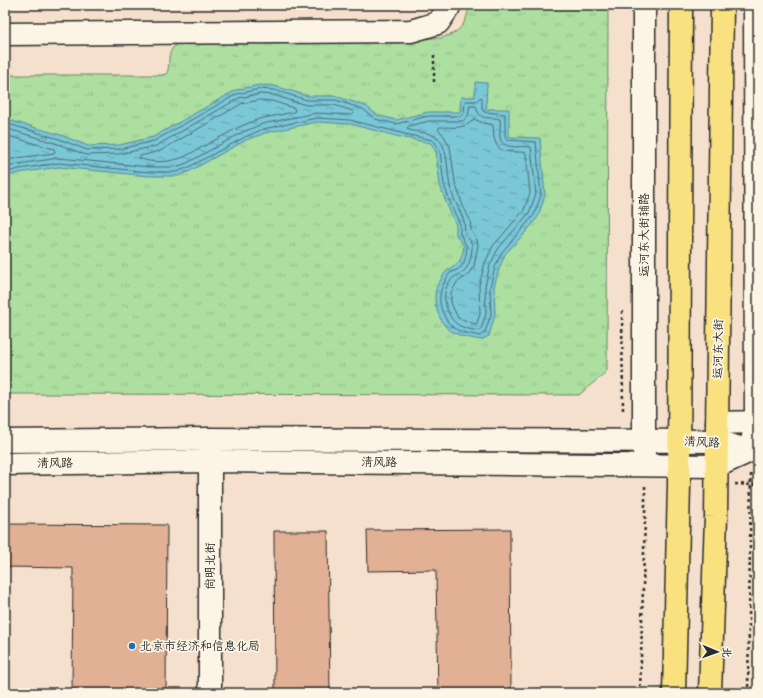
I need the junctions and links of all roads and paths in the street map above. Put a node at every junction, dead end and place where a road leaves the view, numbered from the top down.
1 (449, 5) edge
2 (644, 5) edge
3 (681, 5) edge
4 (722, 5) edge
5 (755, 5) edge
6 (5, 34) edge
7 (434, 54) dead end
8 (434, 82) dead end
9 (757, 422) edge
10 (717, 432) junction
11 (210, 439) junction
12 (644, 440) junction
13 (5, 441) edge
14 (679, 441) junction
15 (754, 451) edge
16 (210, 460) junction
17 (5, 464) edge
18 (644, 465) junction
19 (679, 466) junction
20 (717, 466) junction
21 (210, 693) edge
22 (674, 693) edge
23 (710, 693) edge
24 (748, 693) edge

1 - 6 street
2 - 12 street, 运河东大街辅路
3 - 14 main road
4 - 10 main road, 运河东大街
5 - 9 street
7 - 8 path
9 - 10 street
9 - 15 street
10 - 14 street, 清风路
10 - 15 street, 清风路
10 - 20 main road, 运河东大街
11 - 12 street, 清风路
11 - 13 street, 清风路
11 - 16 street, 尚明北街
12 - 14 street, 清风路
12 - 18 street, 运河东大街辅路
14 - 19 main road
15 - 20 street, 清风路
15 - 24 path
16 - 17 street, 清风路
16 - 18 street, 清风路
16 - 21 street, 尚明北街
18 - 19 street, 清风路
19 - 20 street, 清风路
19 - 22 main road
20 - 23 main road, 运河东大街

